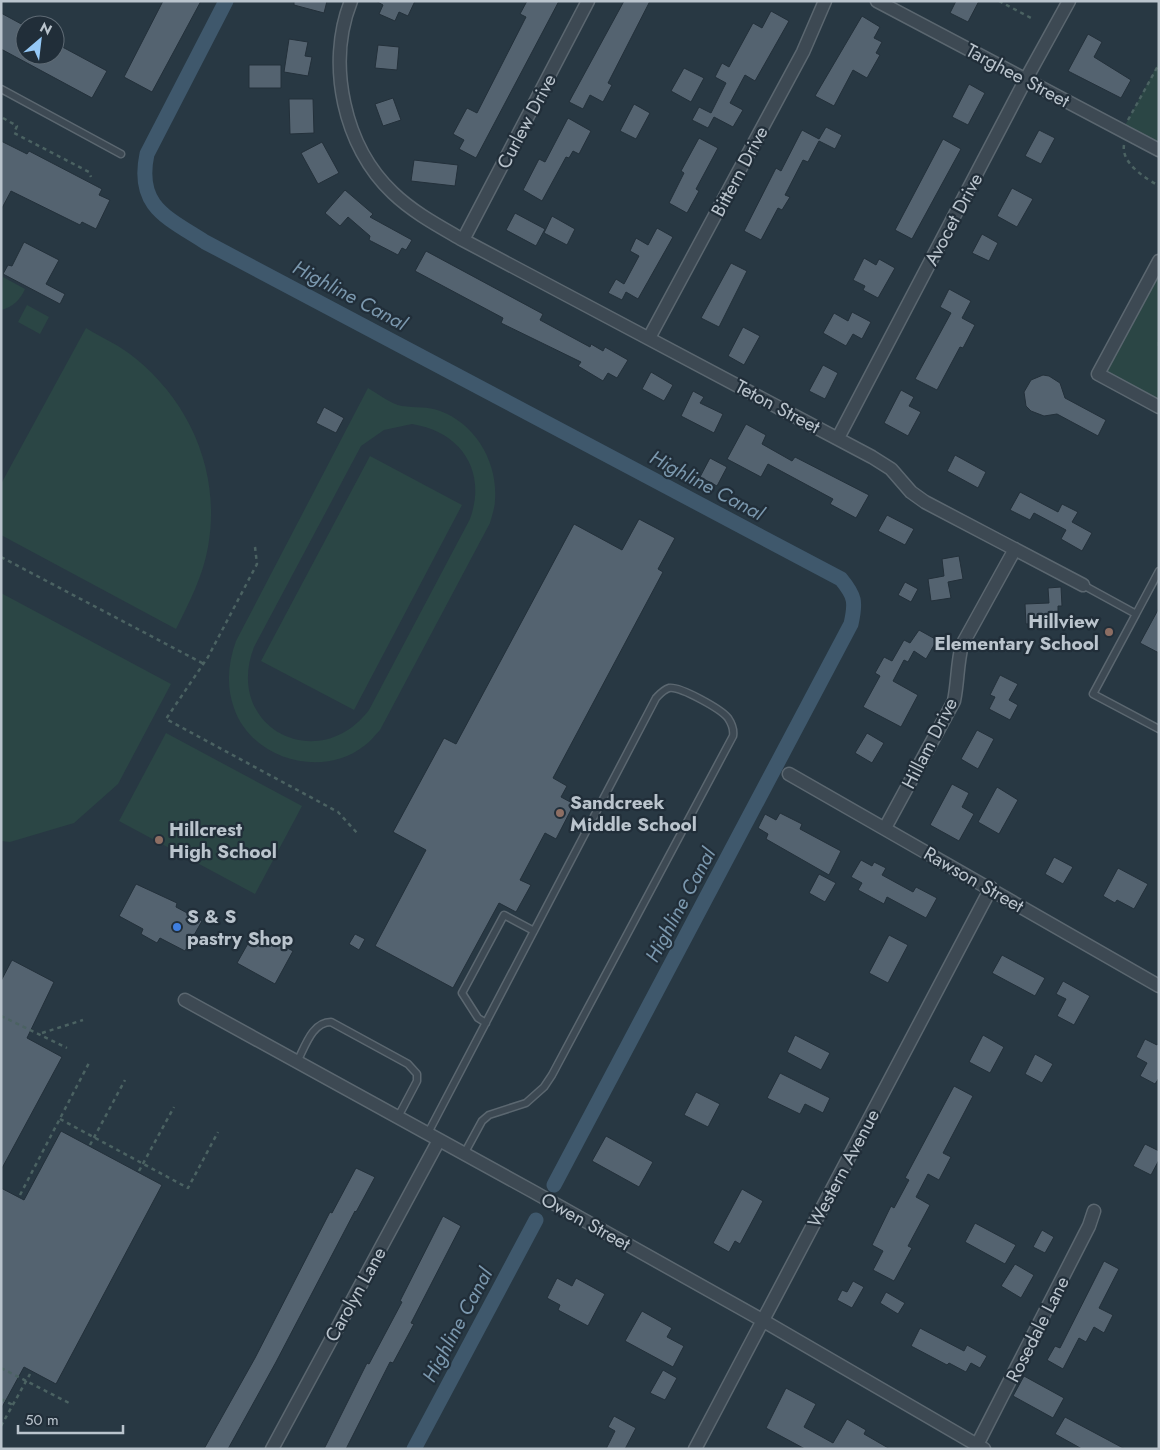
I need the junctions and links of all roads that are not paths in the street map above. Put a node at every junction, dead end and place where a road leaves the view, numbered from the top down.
1 (351, 1) edge
2 (588, 1) edge
3 (825, 1) edge
4 (877, 1) edge
5 (1069, 1) edge
6 (1026, 79) junction
7 (1, 89) edge
8 (1159, 150) edge
9 (121, 154) dead end
10 (463, 240) junction
11 (1159, 261) edge
12 (650, 338) junction
13 (1159, 407) edge
14 (838, 438) junction
15 (1014, 549) junction
16 (1159, 571) edge
17 (1083, 585) joint
18 (1136, 614) junction
19 (1159, 729) edge
20 (789, 774) dead end
21 (884, 828) junction
22 (991, 888) junction
23 (534, 931) junction
24 (1159, 986) edge
25 (185, 1000) dead end
26 (486, 1023) junction
27 (296, 1062) junction
28 (398, 1117) junction
29 (434, 1137) junction
30 (464, 1154) junction
31 (1094, 1211) dead end
32 (762, 1320) junction
33 (978, 1447) edge
34 (272, 1449) edge
35 (695, 1449) edge

1 - 10 street, Teton Street
2 - 10 street, Curlew Drive
3 - 12 street, Bittern Drive
4 - 6 street, Targhee Street
5 - 6 street, Avocet Drive
6 - 8 street, Targhee Street
6 - 14 street, Avocet Drive
7 - 9 lane
10 - 12 street, Teton Street
11 - 13 street
12 - 14 street, Teton Street
14 - 15 street, Teton Street
15 - 17 street, Teton Street
15 - 21 street, Hillam Drive
16 - 18 lane
17 - 18 lane
18 - 19 lane
20 - 21 street, Rawson Street
21 - 22 street, Rawson Street
22 - 24 street, Rawson Street
22 - 32 street, Western Avenue
23 - 26 lane
23 - 26 lane
23 - 30 lane
25 - 27 street, Owen Street
26 - 29 lane
27 - 28 street, Owen Street
27 - 28 lane
28 - 29 street, Owen Street
29 - 30 street, Owen Street
29 - 34 street, Carolyn Lane
30 - 32 street, Owen Street
31 - 33 street, Rosedale Lane
32 - 33 street, Owen Street
32 - 35 street, Western Avenue

